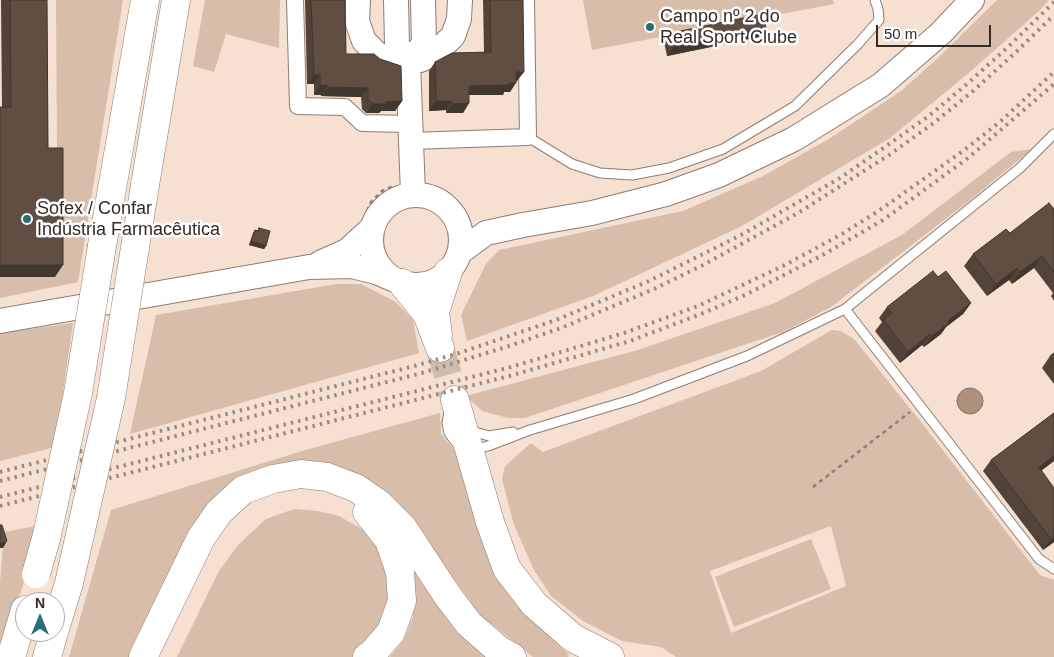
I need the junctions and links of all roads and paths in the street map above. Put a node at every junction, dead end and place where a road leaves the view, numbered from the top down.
1 (145, 0) edge
2 (176, 0) edge
3 (295, 0) edge
4 (358, 0) edge
5 (396, 0) edge
6 (423, 0) edge
7 (460, 0) edge
8 (526, 0) edge
9 (875, 0) edge
10 (972, 0) edge
11 (408, 62) junction
12 (410, 132) junction
13 (1054, 134) edge
14 (528, 138) junction
15 (406, 188) junction
16 (453, 212) junction
17 (368, 221) junction
18 (523, 225) junction
19 (454, 262) junction
20 (309, 268) junction
21 (398, 282) junction
22 (845, 308) junction
23 (0, 321) edge
24 (919, 405) junction
25 (457, 407) joint
26 (530, 430) junction
27 (480, 457) junction
28 (813, 487) dead end
29 (1054, 569) edge
30 (31, 592) edge
31 (65, 597) edge
32 (15, 642) edge
33 (51, 642) edge
34 (153, 650) edge
35 (11, 657) edge
36 (46, 657) edge
37 (367, 657) edge
38 (512, 657) edge
39 (610, 657) edge

1 - 30 highway, bridge
2 - 31 highway, bridge
3 - 12 street
4 - 11 street
5 - 11 street
6 - 11 street
7 - 11 street
8 - 14 street
9 - 14 lane
10 - 18 street
11 - 12 street
12 - 14 street
12 - 15 street
13 - 22 lane
15 - 16 street
15 - 17 street
15 - 17 path
16 - 18 street
16 - 19 street
17 - 20 street
17 - 21 street
18 - 19 street
19 - 21 street
19 - 21 highway
20 - 21 street
20 - 23 street
22 - 24 lane
22 - 26 lane
24 - 28 path
24 - 29 lane
25 - 26 lane
25 - 27 highway
26 - 27 lane
27 - 39 highway
32 - 35 highway
33 - 36 highway
34 - 37 highway
34 - 38 highway

